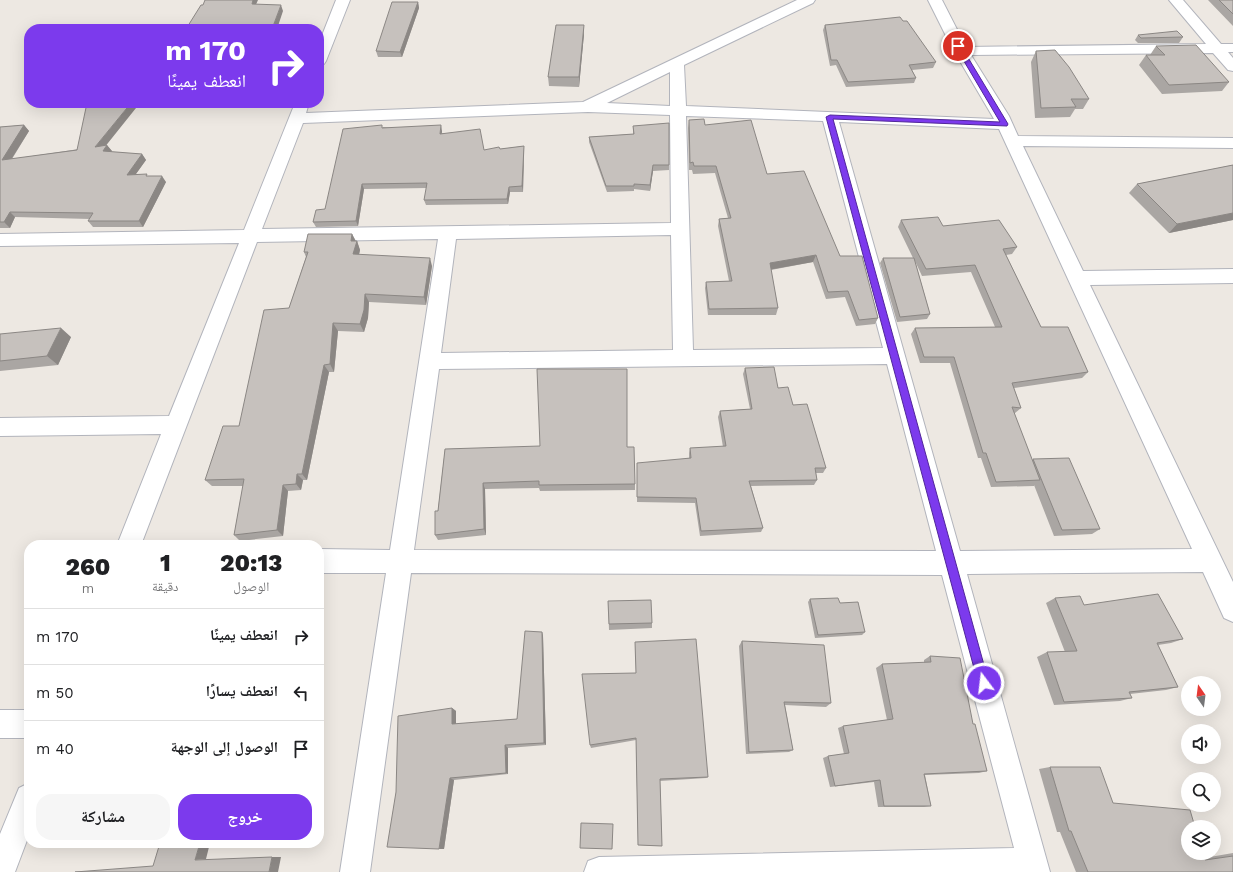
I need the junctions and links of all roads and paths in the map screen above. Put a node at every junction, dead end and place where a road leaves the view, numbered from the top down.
1 (343, 0) edge
2 (808, 0) edge
3 (935, 0) edge
4 (1176, 0) edge
5 (324, 48) edge
6 (1218, 48) junction
7 (1233, 48) edge
8 (961, 51) junction
9 (677, 63) junction
10 (1233, 67) edge
11 (586, 107) junction
12 (300, 111) edge
13 (678, 111) junction
14 (830, 117) junction
15 (1009, 133) junction
16 (1233, 142) edge
17 (679, 229) junction
18 (448, 233) junction
19 (250, 236) junction
20 (0, 240) edge
21 (1233, 276) edge
22 (1077, 278) junction
23 (894, 356) junction
24 (683, 358) junction
25 (429, 361) junction
26 (176, 425) junction
27 (0, 427) edge
28 (131, 540) edge
29 (1209, 560) junction
30 (324, 561) edge
31 (400, 562) junction
32 (951, 564) junction
33 (1233, 609) edge
34 (0, 724) edge
35 (24, 724) edge
36 (24, 811) edge
37 (1034, 868) edge
38 (726, 871) edge
39 (0, 872) edge
40 (355, 872) edge
41 (599, 872) edge

1 - 5 street
2 - 9 street
3 - 8 street
4 - 6 street
6 - 7 street
6 - 8 street
6 - 10 street
8 - 15 street
9 - 11 street
9 - 13 street
11 - 12 street
11 - 13 street
12 - 19 street
13 - 14 street
13 - 17 street
14 - 15 street
14 - 23 street
15 - 16 street
15 - 22 street
17 - 18 street
17 - 24 street
18 - 19 street
18 - 25 street
19 - 20 street
19 - 26 street
21 - 22 street
22 - 29 street
23 - 24 street
23 - 32 street
24 - 25 street
25 - 31 street
26 - 27 street
26 - 28 street
29 - 32 street
29 - 33 street
30 - 31 street
31 - 32 street
31 - 40 street
32 - 37 street
34 - 35 street
36 - 39 street
37 - 38 street
38 - 41 street

